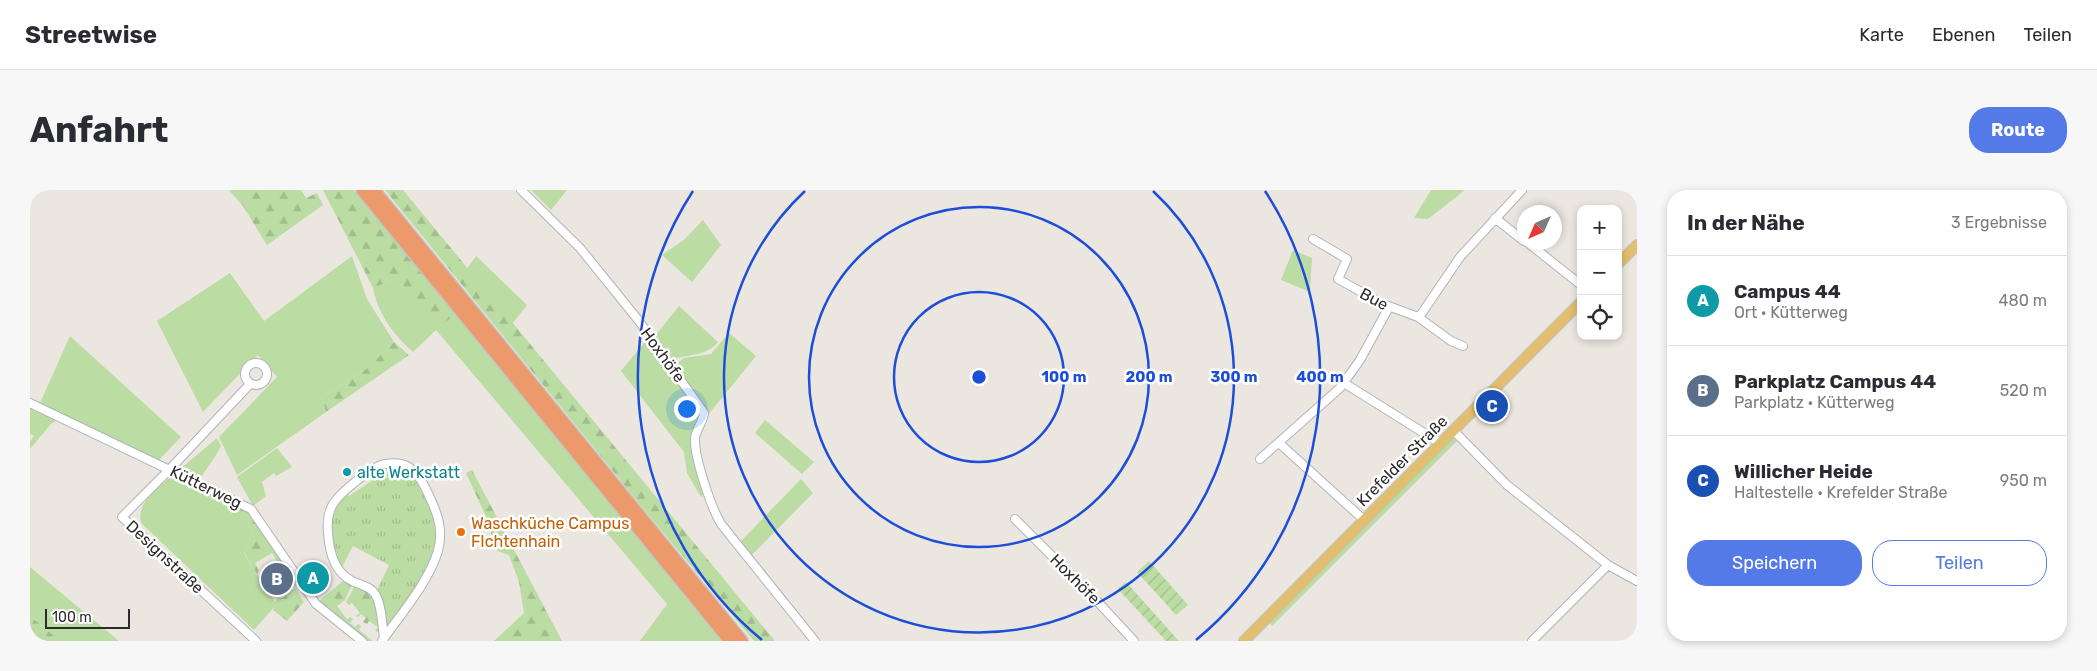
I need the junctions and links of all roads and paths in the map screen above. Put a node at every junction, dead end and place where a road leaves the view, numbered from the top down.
1 (362, 190) edge
2 (374, 190) edge
3 (520, 190) edge
4 (1522, 190) edge
5 (1495, 218) junction
6 (1517, 235) edge
7 (1313, 239) dead end
8 (1637, 245) edge
9 (1536, 250) edge
10 (1622, 260) edge
11 (1577, 282) edge
12 (1577, 306) edge
13 (1389, 307) junction
14 (1418, 317) junction
15 (1463, 346) dead end
16 (1344, 383) junction
17 (250, 384) dead end
18 (30, 403) edge
19 (1453, 430) junction
20 (1279, 443) junction
21 (1440, 443) junction
22 (1260, 459) dead end
23 (170, 469) junction
24 (1015, 519) dead end
25 (1364, 520) junction
26 (1608, 565) junction
27 (1637, 581) edge
28 (383, 640) edge
29 (256, 641) edge
30 (362, 641) edge
31 (730, 641) edge
32 (742, 641) edge
33 (815, 641) edge
34 (1134, 641) edge
35 (1244, 641) edge
36 (1532, 641) edge

1 - 31 highway
2 - 32 highway
3 - 33 street, Hoxhöfe
4 - 5 street
5 - 6 street
5 - 14 street
7 - 13 street, Bue
8 - 10 main road
9 - 11 street
12 - 19 main road, Krefelder Straße
13 - 14 street, Bue
13 - 16 street
14 - 15 street, Bue
16 - 20 street
16 - 21 street
17 - 23 street, Designstraße
18 - 23 street, Kütterweg
19 - 21 main road, Krefelder Straße
19 - 26 street
20 - 22 street
20 - 25 street
21 - 25 main road, Krefelder Straße
23 - 29 street, Designstraße
23 - 30 street, Kütterweg
24 - 34 street, Hoxhöfe
25 - 35 main road, Krefelder Straße
26 - 27 street
26 - 36 street
28 - 28 street

